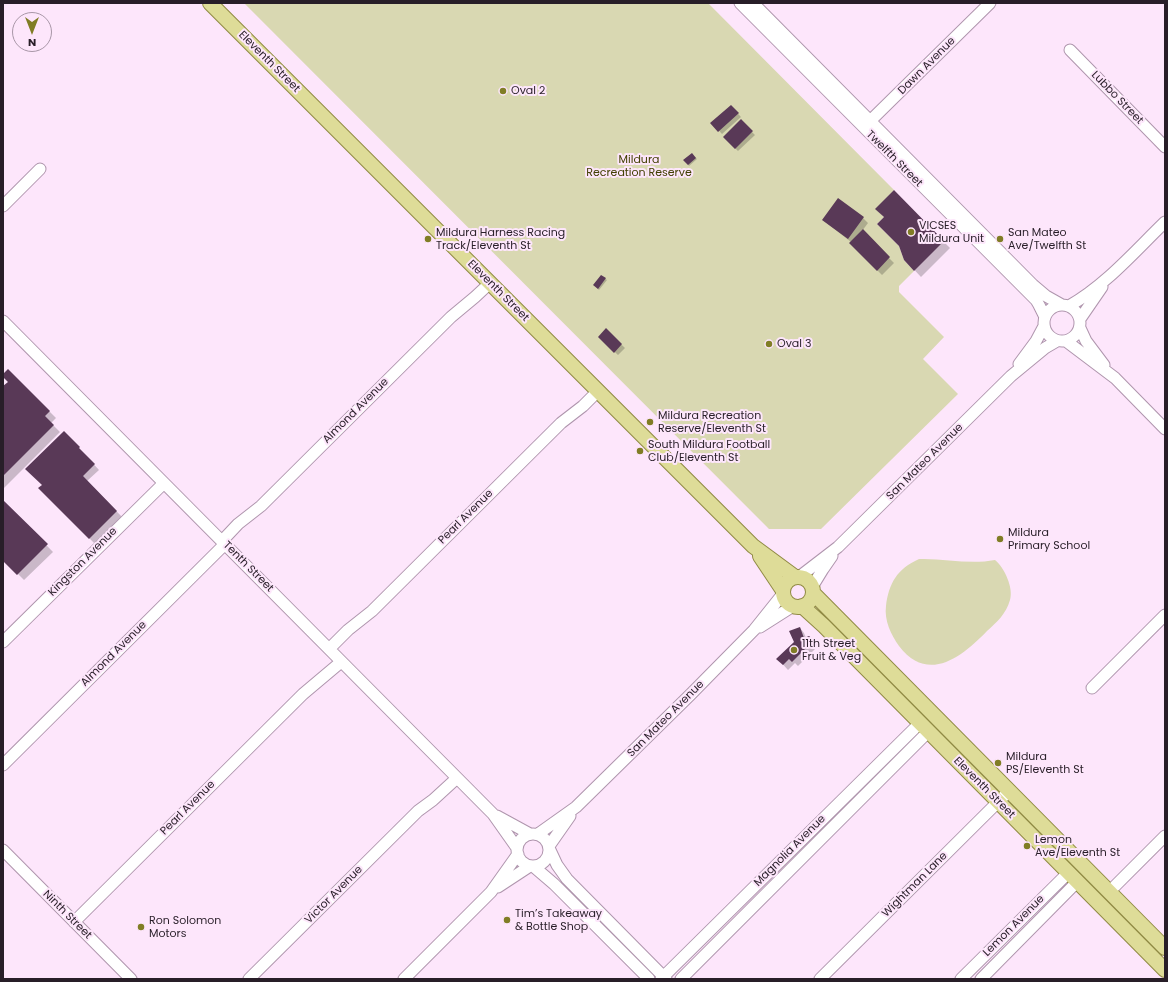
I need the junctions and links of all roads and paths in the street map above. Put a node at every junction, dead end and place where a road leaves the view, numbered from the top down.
1 (210, 3) edge
2 (740, 3) edge
3 (990, 3) edge
4 (758, 8) edge
5 (1070, 50) dead end
6 (867, 125) junction
7 (1165, 147) edge
8 (40, 169) dead end
9 (3, 206) edge
10 (1165, 222) edge
11 (1109, 276) junction
12 (487, 281) junction
13 (1066, 306) junction
14 (3, 321) edge
15 (1044, 322) junction
16 (1080, 323) junction
17 (1062, 341) junction
18 (1011, 376) junction
19 (1115, 378) junction
20 (595, 388) junction
21 (1165, 428) edge
22 (164, 483) junction
23 (224, 544) junction
24 (752, 546) junction
25 (838, 547) junction
26 (797, 577) junction
27 (813, 590) junction
28 (782, 592) junction
29 (798, 606) junction
30 (1165, 616) edge
31 (754, 630) junction
32 (3, 642) edge
33 (335, 655) junction
34 (1092, 688) dead end
35 (935, 716) junction
36 (924, 727) junction
37 (3, 765) edge
38 (872, 770) junction
39 (454, 776) junction
40 (881, 779) junction
41 (1009, 791) junction
42 (998, 802) junction
43 (837, 805) junction
44 (576, 807) junction
45 (493, 814) junction
46 (846, 814) junction
47 (534, 834) junction
48 (1165, 836) edge
49 (803, 838) junction
50 (550, 848) junction
51 (813, 848) junction
52 (3, 850) edge
53 (517, 851) junction
54 (532, 866) junction
55 (1083, 866) junction
56 (768, 873) junction
57 (1072, 877) junction
58 (778, 883) junction
59 (491, 892) junction
60 (1109, 892) junction
61 (745, 896) junction
62 (756, 906) junction
63 (721, 919) junction
64 (74, 922) junction
65 (731, 930) junction
66 (698, 942) junction
67 (1165, 948) edge
68 (708, 952) junction
69 (1165, 970) edge
70 (663, 978) edge
71 (131, 979) edge
72 (249, 979) edge
73 (404, 979) edge
74 (649, 979) edge
75 (681, 979) edge
76 (820, 979) edge
77 (961, 979) edge
78 (981, 979) edge

1 - 12 main road, Eleventh Street
2 - 4 street, Twelfth Street
3 - 6 street, Dawn Avenue
4 - 6 street, Twelfth Street
5 - 7 street, Lubbo Street
6 - 13 street, Twelfth Street
6 - 15 street, Twelfth Street
8 - 9 street
10 - 11 street
11 - 13 street
11 - 16 street
12 - 20 main road, Eleventh Street
12 - 23 street, Almond Avenue
13 - 15 street
13 - 16 street
14 - 22 street, Tenth Street
15 - 17 street
15 - 18 street, San Mateo Avenue
16 - 17 street
16 - 19 street
17 - 18 street, San Mateo Avenue
17 - 19 street
18 - 25 street, San Mateo Avenue
19 - 21 street
20 - 24 main road, Eleventh Street
20 - 33 street, Pearl Avenue
22 - 23 street, Tenth Street
22 - 32 street, Kingston Avenue
23 - 33 street, Tenth Street
23 - 37 street, Almond Avenue
24 - 26 main road, Eleventh Street
24 - 28 main road, Eleventh Street
25 - 26 street, San Mateo Avenue
25 - 27 street, San Mateo Avenue
26 - 27 main road
26 - 28 main road
27 - 29 main road
27 - 35 main road, Eleventh Street
28 - 29 main road
28 - 31 street, San Mateo Avenue
29 - 31 street, San Mateo Avenue
29 - 36 main road, Eleventh Street
30 - 34 street
31 - 44 street, San Mateo Avenue
33 - 39 street, Tenth Street
33 - 64 street, Pearl Avenue
35 - 36 main road
35 - 41 main road, Eleventh Street
36 - 38 street, Magnolia Avenue
36 - 40 street, Magnolia Avenue
36 - 42 main road, Eleventh Street
38 - 40 street
38 - 43 street, Magnolia Avenue
39 - 45 street, Tenth Street
39 - 72 street, Victor Avenue
40 - 46 street, Magnolia Avenue
41 - 42 street, Wightman Lane
41 - 55 main road, Eleventh Street
42 - 57 main road, Eleventh Street
42 - 76 street, Wightman Lane
43 - 46 street
43 - 49 street, Magnolia Avenue
44 - 47 street, San Mateo Avenue
44 - 50 street, San Mateo Avenue
45 - 47 street, Tenth Street
45 - 53 street, Tenth Street
46 - 51 street, Magnolia Avenue
47 - 50 street
47 - 53 street
48 - 60 street
49 - 51 street
49 - 56 street, Magnolia Avenue
50 - 54 street
50 - 70 street
51 - 58 street, Magnolia Avenue
52 - 64 street, Ninth Street
53 - 54 street
53 - 59 street
54 - 59 street
54 - 74 street
55 - 57 main road
55 - 60 main road, Eleventh Street
56 - 58 street
56 - 61 street, Magnolia Avenue
57 - 69 main road, Eleventh Street
57 - 77 street, Lemon Avenue
57 - 78 street, Lemon Avenue
58 - 62 street, Magnolia Avenue
59 - 73 street
60 - 67 main road, Eleventh Street
61 - 62 street
61 - 63 street, Magnolia Avenue
62 - 65 street, Magnolia Avenue
63 - 65 street
63 - 66 street, Magnolia Avenue
64 - 71 street, Ninth Street
65 - 68 street, Magnolia Avenue
66 - 68 street
66 - 70 street, Magnolia Avenue
68 - 75 street, Magnolia Avenue

